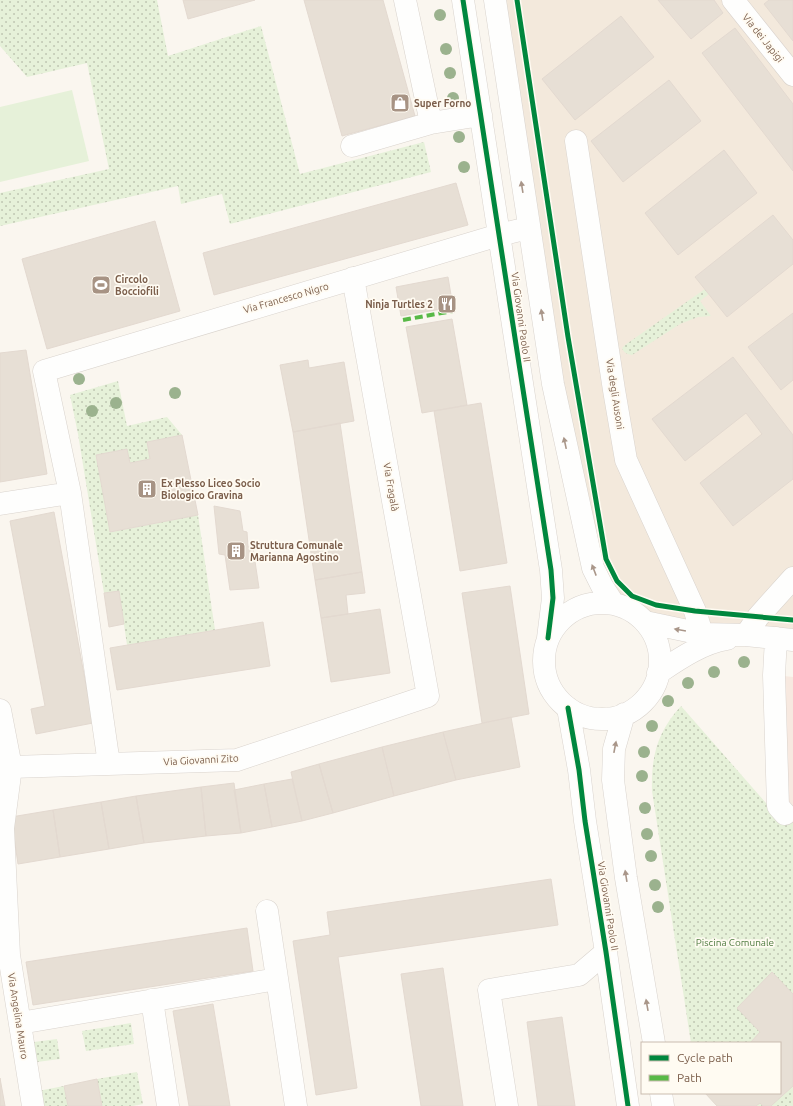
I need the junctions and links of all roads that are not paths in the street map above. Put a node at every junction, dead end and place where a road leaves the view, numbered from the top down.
1 (405, 0) edge
2 (464, 0) edge
3 (495, 0) edge
4 (733, 0) edge
5 (793, 75) edge
6 (481, 115) junction
7 (431, 123) junction
8 (576, 141) dead end
9 (352, 146) dead end
10 (528, 228) junction
11 (499, 235) junction
12 (353, 278) junction
13 (70, 492) junction
14 (0, 504) edge
15 (793, 578) edge
16 (613, 603) junction
17 (645, 622) junction
18 (702, 634) junction
19 (746, 635) junction
20 (548, 638) junction
21 (784, 639) edge
22 (658, 673) junction
23 (428, 696) joint
24 (568, 708) junction
25 (0, 710) edge
26 (624, 714) junction
27 (109, 764) junction
28 (11, 767) junction
29 (785, 814) dead end
30 (267, 911) dead end
31 (606, 952) junction
32 (277, 979) junction
33 (152, 1000) junction
34 (20, 1023) junction
35 (654, 1042) edge
36 (661, 1094) edge
37 (33, 1106) edge
38 (168, 1106) edge
39 (296, 1106) edge
40 (507, 1106) edge
41 (628, 1106) edge
42 (663, 1106) edge

1 - 7 street
2 - 6 street, Via Giovanni Paolo II
10 -> 3 street, Via Giovanni Paolo II
4 - 5 street, Via dei Japigi
6 - 7 street
6 - 11 street, Via Giovanni Paolo II
7 - 9 street
8 - 18 street, Via degli Ausoni
10 - 11 street, Via Francesco Nigro
16 -> 10 street, Via Giovanni Paolo II
11 - 12 street, Via Francesco Nigro
11 - 20 street, Via Giovanni Paolo II
12 - 13 street, Via Francesco Nigro
12 - 23 street, Via Fragalà
13 - 14 street
13 - 27 street
15 - 19 street
16 - 17 street
16 - 20 street
18 -> 17 street
17 - 22 street
18 - 19 street
19 - 21 street
19 - 22 street
20 - 24 street
21 - 29 street
22 - 26 street
23 - 27 street, Via Giovanni Zito
24 - 26 street
24 - 31 street, Via Giovanni Paolo II
25 - 28 street, Via Angelina Mauro
35 -> 26 street
27 - 28 street, Via Giovanni Zito
28 - 34 street, Via Angelina Mauro
30 - 32 street
31 - 40 street
31 - 41 street, Via Giovanni Paolo II
32 - 33 street
32 - 39 street
33 - 34 street
33 - 38 street
34 - 37 street, Via Angelina Mauro
36 - 42 street

